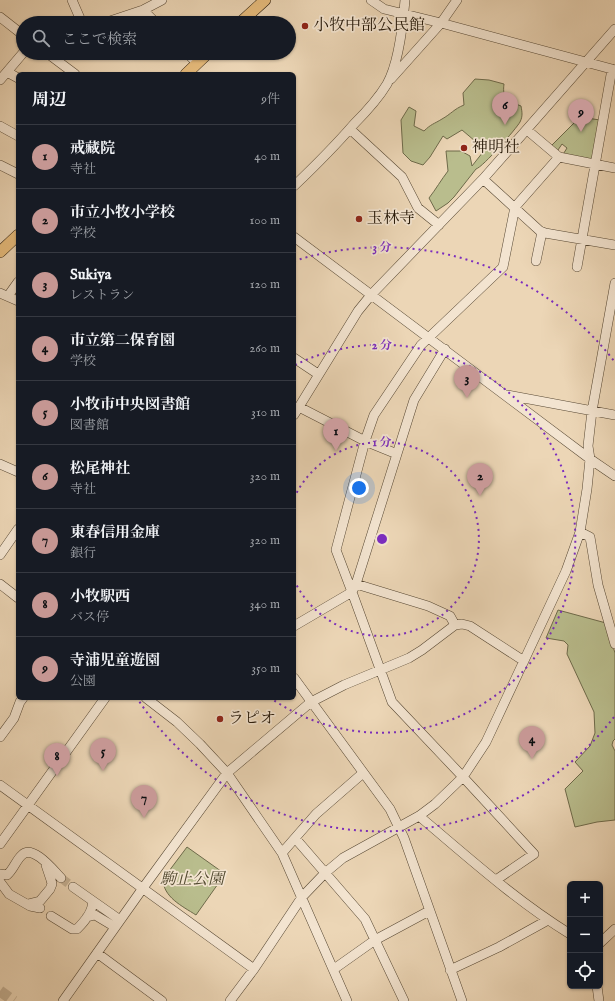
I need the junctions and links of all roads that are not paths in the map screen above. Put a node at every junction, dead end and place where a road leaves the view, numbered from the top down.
1 (72, 0) edge
2 (162, 0) edge
3 (265, 0) edge
4 (371, 0) edge
5 (405, 0) edge
6 (457, 0) edge
7 (143, 10) junction
8 (404, 14) junction
9 (79, 16) edge
10 (125, 16) edge
11 (149, 16) edge
12 (248, 16) edge
13 (0, 17) edge
14 (442, 23) junction
15 (615, 29) edge
16 (16, 30) edge
17 (17, 60) edge
18 (56, 60) edge
19 (195, 60) edge
20 (201, 60) edge
21 (586, 62) junction
22 (198, 63) junction
23 (614, 69) edge
24 (7, 72) junction
25 (72, 72) edge
26 (188, 72) edge
27 (16, 77) edge
28 (0, 80) edge
29 (387, 83) junction
30 (0, 126) edge
31 (350, 129) junction
32 (527, 130) junction
33 (16, 135) edge
34 (559, 157) junction
35 (0, 165) edge
36 (596, 165) junction
37 (615, 168) edge
38 (16, 173) edge
39 (483, 179) junction
40 (296, 184) edge
41 (515, 207) junction
42 (439, 225) junction
43 (542, 232) junction
44 (16, 237) edge
45 (296, 239) edge
46 (582, 240) junction
47 (615, 245) edge
48 (0, 252) edge
49 (536, 261) dead end
50 (577, 267) dead end
51 (615, 283) edge
52 (16, 284) edge
53 (4, 294) edge
54 (371, 295) junction
55 (16, 300) edge
56 (428, 337) junction
57 (445, 349) junction
58 (296, 359) edge
59 (318, 374) junction
60 (506, 395) junction
61 (296, 411) edge
62 (592, 411) junction
63 (615, 415) edge
64 (365, 441) junction
65 (397, 454) junction
66 (590, 459) junction
67 (0, 464) edge
68 (16, 471) edge
69 (615, 476) edge
70 (16, 532) edge
71 (580, 532) junction
72 (0, 555) edge
73 (0, 584) edge
74 (354, 588) junction
75 (16, 596) edge
76 (296, 625) edge
77 (455, 625) junction
78 (615, 644) edge
79 (524, 661) junction
80 (380, 669) junction
81 (296, 681) edge
82 (22, 700) edge
83 (104, 700) edge
84 (149, 700) edge
85 (311, 702) junction
86 (1, 735) edge
87 (228, 773) junction
88 (363, 773) junction
89 (464, 776) junction
90 (0, 785) edge
91 (28, 805) junction
92 (419, 816) junction
93 (399, 826) junction
94 (295, 838) junction
95 (0, 844) edge
96 (282, 852) junction
97 (45, 861) junction
98 (324, 873) junction
99 (0, 874) edge
100 (61, 878) tunnel mouth
101 (496, 880) junction
102 (0, 882) edge
103 (73, 887) tunnel mouth
104 (143, 888) junction
105 (302, 897) junction
106 (92, 901) junction
107 (28, 904) junction
108 (40, 908) dead end
109 (429, 911) junction
110 (52, 916) dead end
111 (87, 917) junction
112 (548, 920) junction
113 (118, 924) junction
114 (615, 928) edge
115 (567, 932) edge
116 (375, 940) junction
117 (603, 940) edge
118 (97, 953) junction
119 (254, 969) junction
120 (334, 969) junction
121 (450, 970) junction
122 (598, 989) edge
123 (66, 1000) edge
124 (162, 1001) edge
125 (230, 1001) edge
126 (347, 1001) edge
127 (404, 1001) edge
128 (462, 1001) edge
129 (599, 1001) edge

1 - 9 street
2 - 7 street
3 - 12 main road
4 - 8 street
5 - 8 street
6 - 14 street
7 - 10 street
7 - 11 street
8 - 14 street
8 - 29 street
13 - 16 street
14 - 21 street
14 - 29 street
15 - 21 street
17 - 24 street
18 - 25 street
19 - 22 street
20 - 22 main road
21 - 23 street
21 - 32 street
22 - 26 main road
23 - 36 street
24 - 27 street
24 - 28 street
29 - 31 street
30 - 33 street
31 - 40 street
31 - 42 street
32 - 34 street
32 - 39 street
34 - 36 street
34 - 41 street
35 - 38 street
36 - 37 street
36 - 46 street
39 - 41 street
39 - 42 street
41 - 43 street
41 - 56 street
42 - 54 street
43 - 46 street
43 - 49 street
44 - 48 main road
45 - 54 street
46 - 47 street
46 - 50 street
51 - 62 street
52 - 53 street
53 - 55 street
54 - 56 street
54 - 59 street
56 - 57 street
56 - 64 street
57 - 60 street
57 - 65 street
58 - 59 street
59 - 61 street
60 - 62 street
60 - 66 street
61 - 64 street
62 - 63 street
62 - 66 street
64 - 65 street
64 - 74 street
65 - 74 street
66 - 69 street
66 - 71 street
67 - 68 street
70 - 72 street
71 - 78 street
71 - 79 street
73 - 75 street
74 - 76 street
74 - 77 street
74 - 80 street
77 - 79 street
77 - 80 street
79 - 89 street
80 - 85 street
80 - 89 street
81 - 85 street
82 - 86 street
83 - 91 street
84 - 87 street
85 - 87 street
85 - 88 street
87 - 96 street
87 - 104 street
88 - 93 street
88 - 94 street
89 - 92 street
89 - 101 street
90 - 91 street
91 - 95 street
91 - 104 street
92 - 93 street
92 - 101 street
93 - 98 street
93 - 109 street
94 - 96 street
94 - 98 street
96 - 105 street
97 - 99 street
97 - 100 street
97 - 107 street
98 - 105 street
98 - 116 street
101 - 112 street
102 - 107 street
103 - 106 street
104 - 113 street
104 - 119 street
105 - 119 street
105 - 120 street
106 - 111 street
106 - 113 street
107 - 108 street
109 - 116 street
109 - 121 street
110 - 111 street
111 - 113 street
112 - 115 street
112 - 121 street
113 - 118 street
114 - 117 street
116 - 120 street
116 - 127 street
118 - 123 street
118 - 124 street
119 - 125 street
120 - 126 street
121 - 128 street
122 - 129 street

